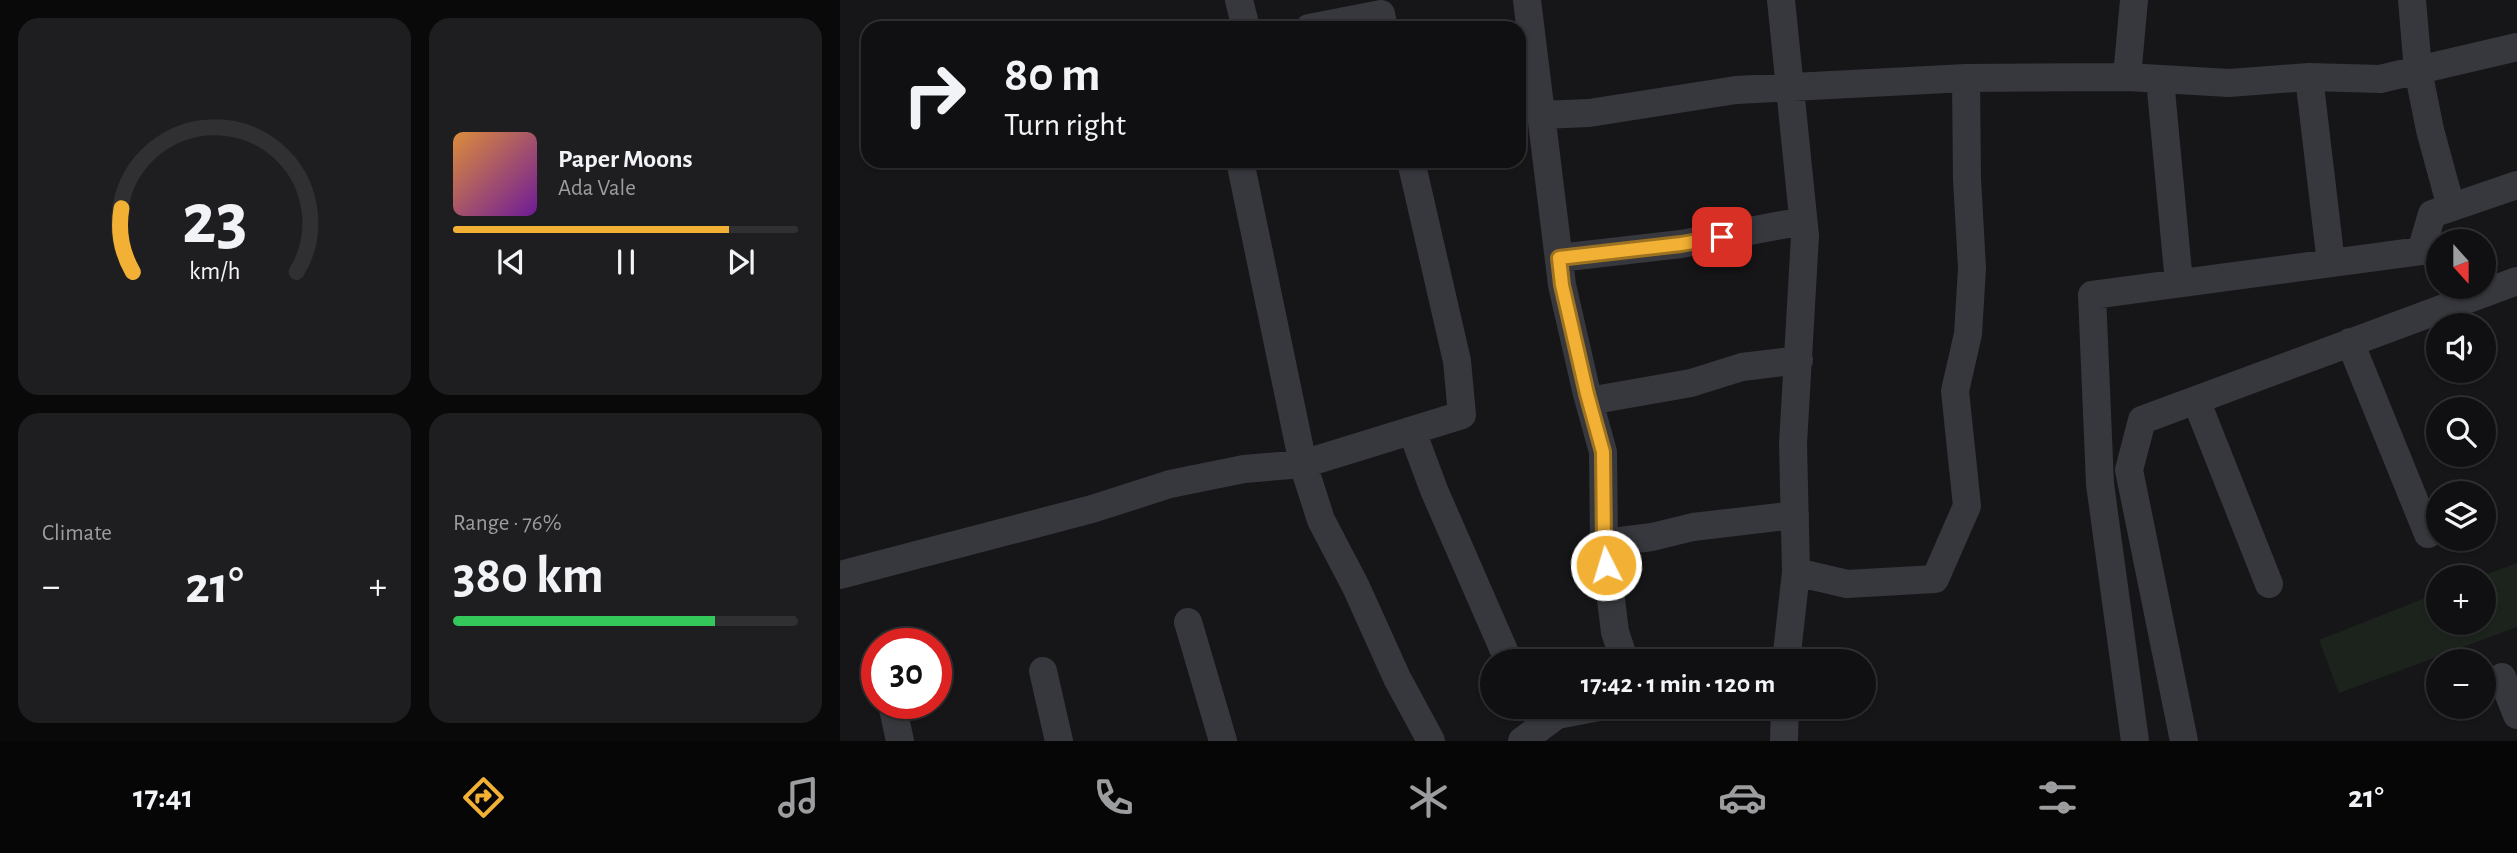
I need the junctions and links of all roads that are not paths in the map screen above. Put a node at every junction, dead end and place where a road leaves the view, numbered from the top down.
1 (1239, 0) edge
2 (1527, 0) edge
3 (1782, 0) edge
4 (2134, 0) edge
5 (2412, 0) edge
6 (1389, 14) edge
7 (1245, 21) edge
8 (1349, 21) edge
9 (2517, 47) edge
10 (2418, 70) junction
11 (2127, 77) junction
12 (1966, 78) junction
13 (2309, 78) junction
14 (2160, 79) junction
15 (1791, 87) junction
16 (1541, 116) junction
17 (1241, 168) edge
18 (1413, 168) edge
19 (2517, 186) edge
20 (2451, 207) junction
21 (1803, 220) junction
22 (1559, 258) junction
23 (2331, 263) junction
24 (2517, 281) edge
25 (2179, 283) junction
26 (2350, 342) junction
27 (1799, 360) junction
28 (2196, 400) junction
29 (1588, 401) junction
30 (1412, 431) junction
31 (1303, 464) junction
32 (1795, 515) junction
33 (2426, 529) edge
34 (1604, 543) junction
35 (1796, 572) junction
36 (840, 576) edge
37 (2269, 584) dead end
38 (1188, 622) dead end
39 (1503, 649) edge
40 (1621, 649) edge
41 (1787, 649) edge
42 (1042, 671) dead end
43 (2502, 677) dead end
44 (2517, 715) edge
45 (895, 719) edge
46 (1547, 719) edge
47 (1785, 719) edge
48 (1530, 726) edge
49 (900, 741) edge
50 (1059, 741) edge
51 (1223, 741) edge
52 (1431, 741) edge
53 (1784, 741) edge
54 (2135, 741) edge
55 (2184, 741) edge

1 - 7 street
2 - 16 street
3 - 15 street
4 - 11 street
5 - 10 street
6 - 8 street
9 - 10 street
10 - 13 street
10 - 20 street
11 - 12 street
11 - 14 street
12 - 15 street
12 - 35 street
13 - 14 street
13 - 23 street
14 - 25 street
15 - 16 street
15 - 21 street
16 - 22 street
17 - 31 street
18 - 30 street
19 - 20 street
20 - 23 street
21 - 22 street
21 - 27 street
22 - 29 street
23 - 25 street
24 - 26 street
25 - 54 street
26 - 28 street
26 - 33 street
27 - 29 street
27 - 32 street
28 - 37 street
28 - 55 street
29 - 34 street
30 - 31 street
30 - 39 street
31 - 36 street
31 - 52 street
32 - 34 street
32 - 35 street
34 - 40 street
35 - 41 street
38 - 51 street
42 - 50 street
43 - 44 street
45 - 49 street
46 - 48 street
47 - 53 street

